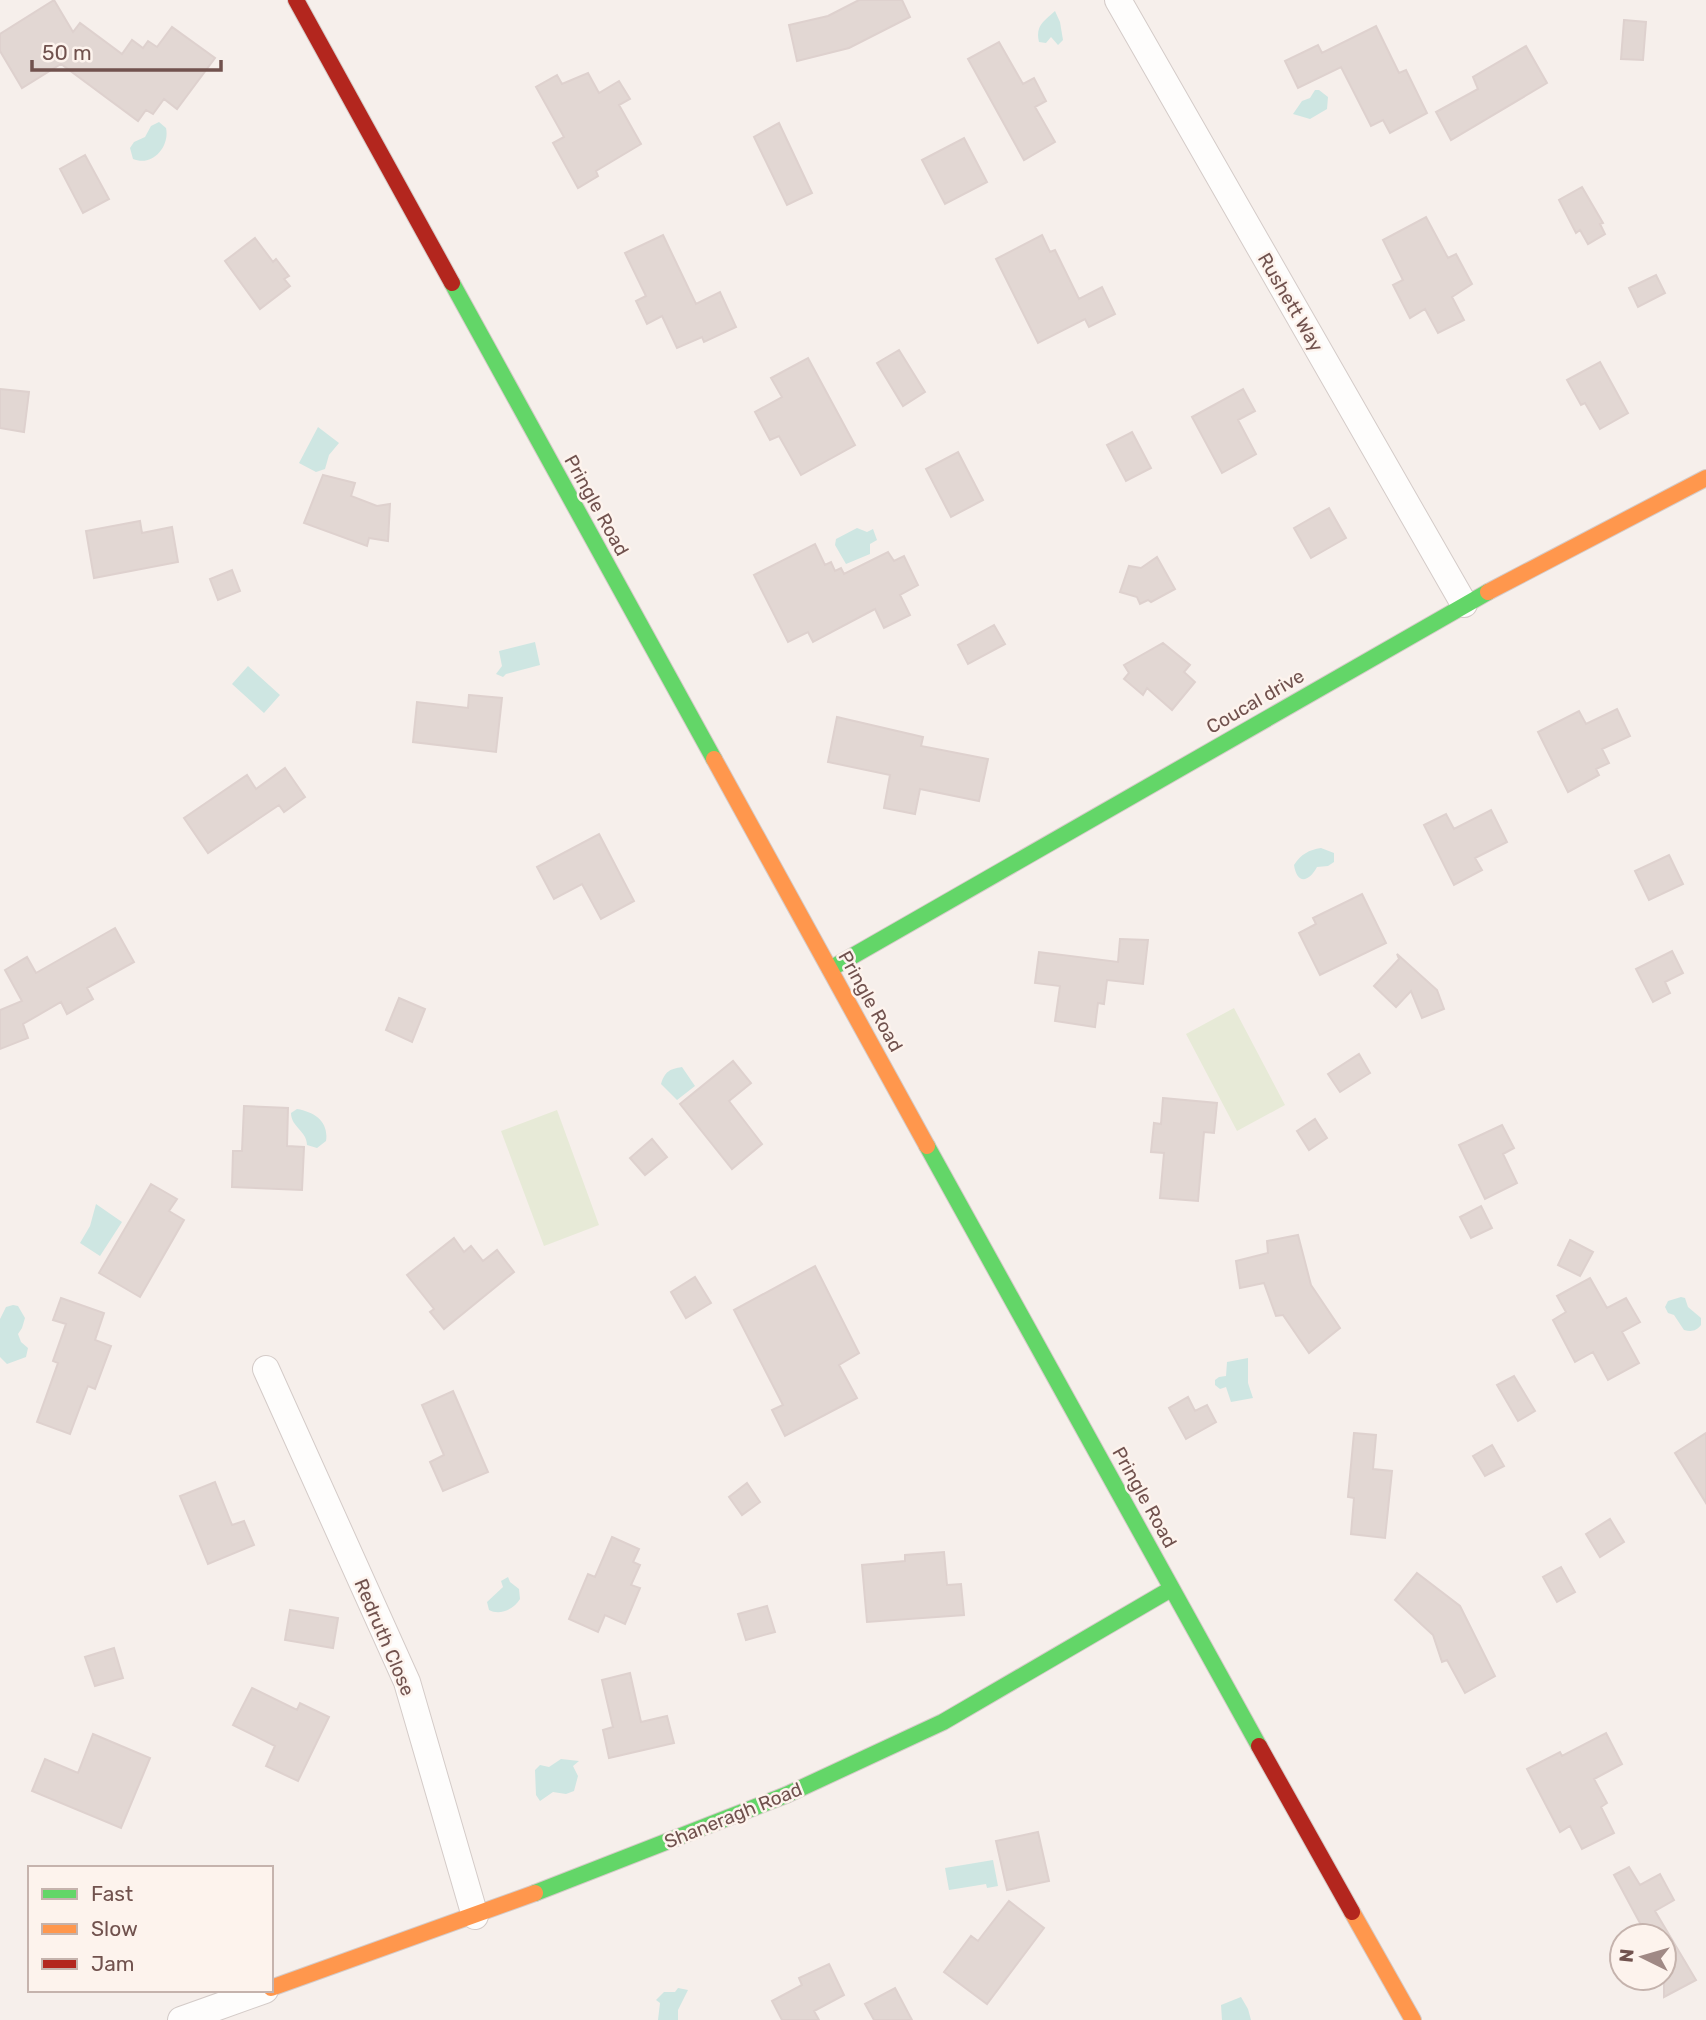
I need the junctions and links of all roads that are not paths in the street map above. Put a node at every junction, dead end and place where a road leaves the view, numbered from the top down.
1 (296, 0) edge
2 (1118, 0) edge
3 (1706, 478) edge
4 (1464, 604) junction
5 (830, 970) junction
6 (266, 1368) dead end
7 (1171, 1589) junction
8 (475, 1916) junction
9 (273, 1987) edge
10 (259, 1992) edge
11 (181, 2020) edge
12 (1413, 2020) edge

1 - 5 street, Pringle Road
2 - 4 street, Rushett Way
3 - 4 street, Coucal drive
4 - 5 street, Coucal drive
5 - 7 street, Pringle Road
6 - 8 street, Redruth Close
7 - 8 street, Shaneragh Road
7 - 12 street, Pringle Road
8 - 9 street, Shaneragh Road
10 - 11 street

